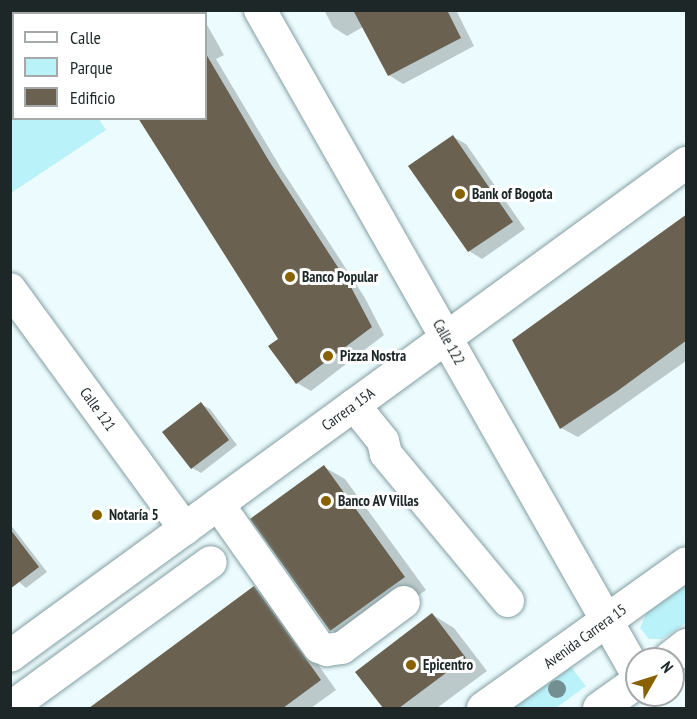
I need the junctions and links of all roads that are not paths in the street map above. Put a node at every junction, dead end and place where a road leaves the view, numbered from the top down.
1 (260, 10) edge
2 (687, 163) edge
3 (10, 289) edge
4 (447, 337) junction
5 (349, 409) junction
6 (218, 504) junction
7 (185, 529) junction
8 (212, 562) dead end
9 (687, 563) edge
10 (508, 601) dead end
11 (404, 602) dead end
12 (607, 620) junction
13 (31, 641) edge
14 (625, 652) edge
15 (66, 668) junction
16 (625, 690) edge
17 (10, 708) edge
18 (483, 708) edge
19 (599, 708) edge

1 - 4 street, Calle 122
2 - 4 street, Carrera 15A
3 - 7 street, Calle 121
4 - 5 street, Carrera 15A
4 - 12 street, Calle 122
5 - 6 street, Carrera 15A
5 - 10 street
6 - 7 street, Carrera 15A
6 - 11 street
7 - 13 street, Carrera 15A
8 - 15 street
9 - 12 main road, Avenida Carrera 15
12 - 14 street, Calle 122
12 - 18 main road, Avenida Carrera 15
13 - 15 street
15 - 17 street
16 - 19 main road

